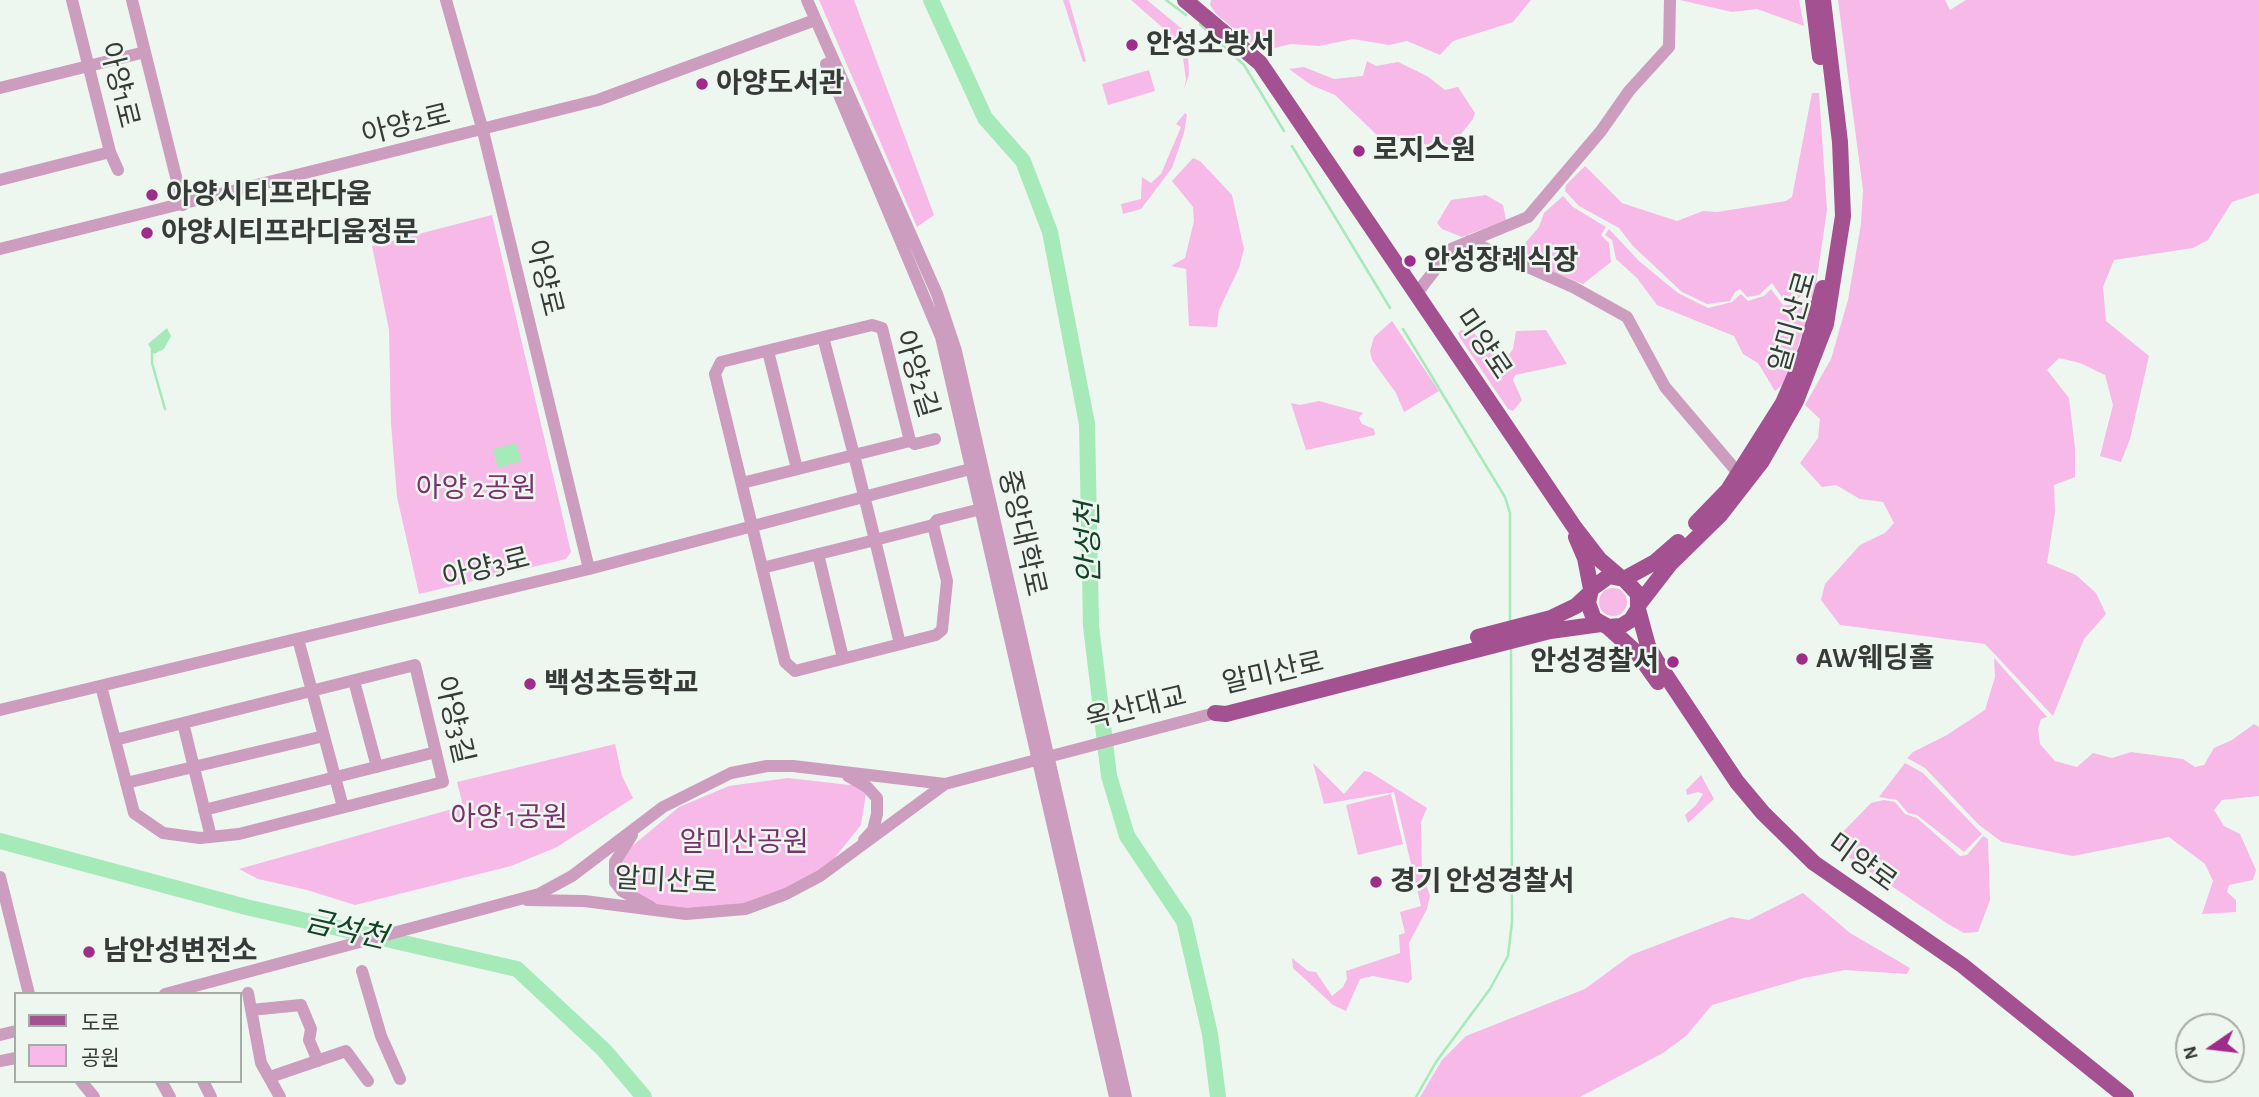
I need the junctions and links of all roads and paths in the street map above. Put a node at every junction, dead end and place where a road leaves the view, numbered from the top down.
1 (72, 0) edge
2 (132, 0) edge
3 (446, 0) edge
4 (798, 0) edge
5 (807, 0) edge
6 (1185, 0) edge
7 (1670, 0) edge
8 (1812, 0) edge
9 (1824, 0) edge
10 (812, 22) junction
11 (145, 52) junction
12 (90, 66) junction
13 (0, 88) edge
14 (483, 131) junction
15 (110, 152) junction
16 (118, 170) dead end
17 (0, 180) edge
18 (183, 205) junction
19 (1469, 241) junction
20 (0, 249) edge
21 (1417, 293) junction
22 (823, 337) junction
23 (768, 351) junction
24 (935, 439) dead end
25 (910, 441) junction
26 (854, 455) junction
27 (976, 467) junction
28 (797, 469) junction
29 (1739, 474) junction
30 (742, 483) junction
31 (864, 497) junction
32 (981, 509) junction
33 (752, 526) junction
34 (933, 526) junction
35 (1575, 528) junction
36 (875, 540) junction
37 (818, 554) junction
38 (762, 568) junction
39 (589, 569) junction
40 (1622, 578) junction
41 (1590, 592) junction
42 (1638, 607) junction
43 (1605, 626) junction
44 (298, 639) junction
45 (900, 644) junction
46 (843, 658) junction
47 (354, 681) junction
48 (101, 686) junction
49 (313, 691) junction
50 (0, 710) edge
51 (1215, 713) junction
52 (183, 723) junction
53 (324, 736) junction
54 (115, 740) junction
55 (1068, 750) joint
56 (436, 752) junction
57 (1041, 758) junction
58 (194, 767) junction
59 (377, 767) junction
60 (810, 767) junction
61 (335, 778) junction
62 (126, 783) junction
63 (945, 783) junction
64 (343, 807) junction
65 (204, 810) junction
66 (641, 824) junction
67 (211, 837) junction
68 (837, 863) junction
69 (0, 877) edge
70 (3, 900) edge
71 (513, 900) junction
72 (664, 912) junction
73 (362, 971) dead end
74 (28, 992) edge
75 (178, 992) edge
76 (247, 993) dead end
77 (251, 1010) junction
78 (318, 1061) junction
79 (270, 1077) junction
80 (400, 1079) dead end
81 (368, 1081) dead end
82 (83, 1083) edge
83 (94, 1097) edge
84 (280, 1097) edge
85 (1115, 1097) edge
86 (1126, 1097) edge
87 (2111, 1097) edge
88 (2126, 1097) edge

1 - 12 street, 아양1로
2 - 11 street
3 - 14 street, 아양로
4 - 10 street, 중앙대학로
5 - 10 street, 중앙대학로
6 - 21 main road, 미양로
7 - 19 street
8 - 29 main road, 알미산로
9 - 42 main road, 알미산로
10 - 14 street, 아양2로
10 - 27 street, 중앙대학로
11 - 12 street
11 - 18 street
12 - 13 street
12 - 15 street, 아양1로
14 - 18 street, 아양2로
14 - 39 street, 아양로
15 - 16 street
15 - 17 street, 아양1로
18 - 20 street, 아양2로
19 - 21 street
19 - 29 street
21 - 35 main road, 미양로
22 - 23 street, 아양2길
22 - 25 street, 아양2길
22 - 26 street
23 - 28 street
23 - 30 street, 아양2길
24 - 25 street
25 - 26 street, 아양2길
26 - 28 street, 아양2길
26 - 31 street
27 - 31 street, 아양3로
27 - 32 street, 중앙대학로
27 - 57 street, 중앙대학로
28 - 30 street, 아양2길
29 - 40 main road, 알미산로
30 - 33 street, 아양2길
31 - 33 street, 아양3로
31 - 36 street
32 - 34 street
32 - 57 street, 중앙대학로
33 - 38 street, 아양2길
33 - 39 street, 아양3로
34 - 36 street
34 - 45 street, 아양2길
35 - 40 main road, 미양로
35 - 41 main road, 미양로
36 - 37 street
36 - 45 street
37 - 38 street
37 - 46 street
38 - 46 street, 아양2길
39 - 44 street, 아양3로
40 - 41 main road
40 - 42 main road
41 - 43 main road
41 - 51 main road, 알미산로
42 - 43 main road
42 - 88 main road, 미양로
43 - 51 main road, 알미산로
43 - 87 main road, 미양로
44 - 48 street, 아양3로
44 - 49 street
45 - 46 street, 아양2길
47 - 49 street, 아양3길
47 - 56 street, 아양3길
47 - 59 street
48 - 50 street, 아양3로
48 - 54 street, 아양3길
49 - 52 street, 아양3길
49 - 53 street
51 - 55 street, 옥산대교
52 - 54 street, 아양3길
52 - 58 street
53 - 58 street
53 - 61 street
54 - 62 street, 아양3길
55 - 57 street, 알미산로
56 - 59 street
56 - 64 street, 아양3길
57 - 63 street, 알미산로
57 - 85 street, 중앙대학로
57 - 86 street, 중앙대학로
58 - 62 street
58 - 65 street
59 - 61 street
60 - 63 street, 알미산로
60 - 66 street, 알미산로
60 - 68 street
61 - 64 street
61 - 65 street
62 - 67 street, 아양3길
63 - 68 street, 알미산로
64 - 67 street, 아양3길
65 - 67 street
66 - 71 street, 알미산로
66 - 72 street
68 - 72 street, 알미산로
69 - 70 street
70 - 74 street
71 - 72 street, 알미산로
71 - 75 street, 알미산로
73 - 80 street
76 - 77 street
77 - 78 street
77 - 79 street
78 - 79 street
78 - 81 street
79 - 84 street
82 - 83 street

